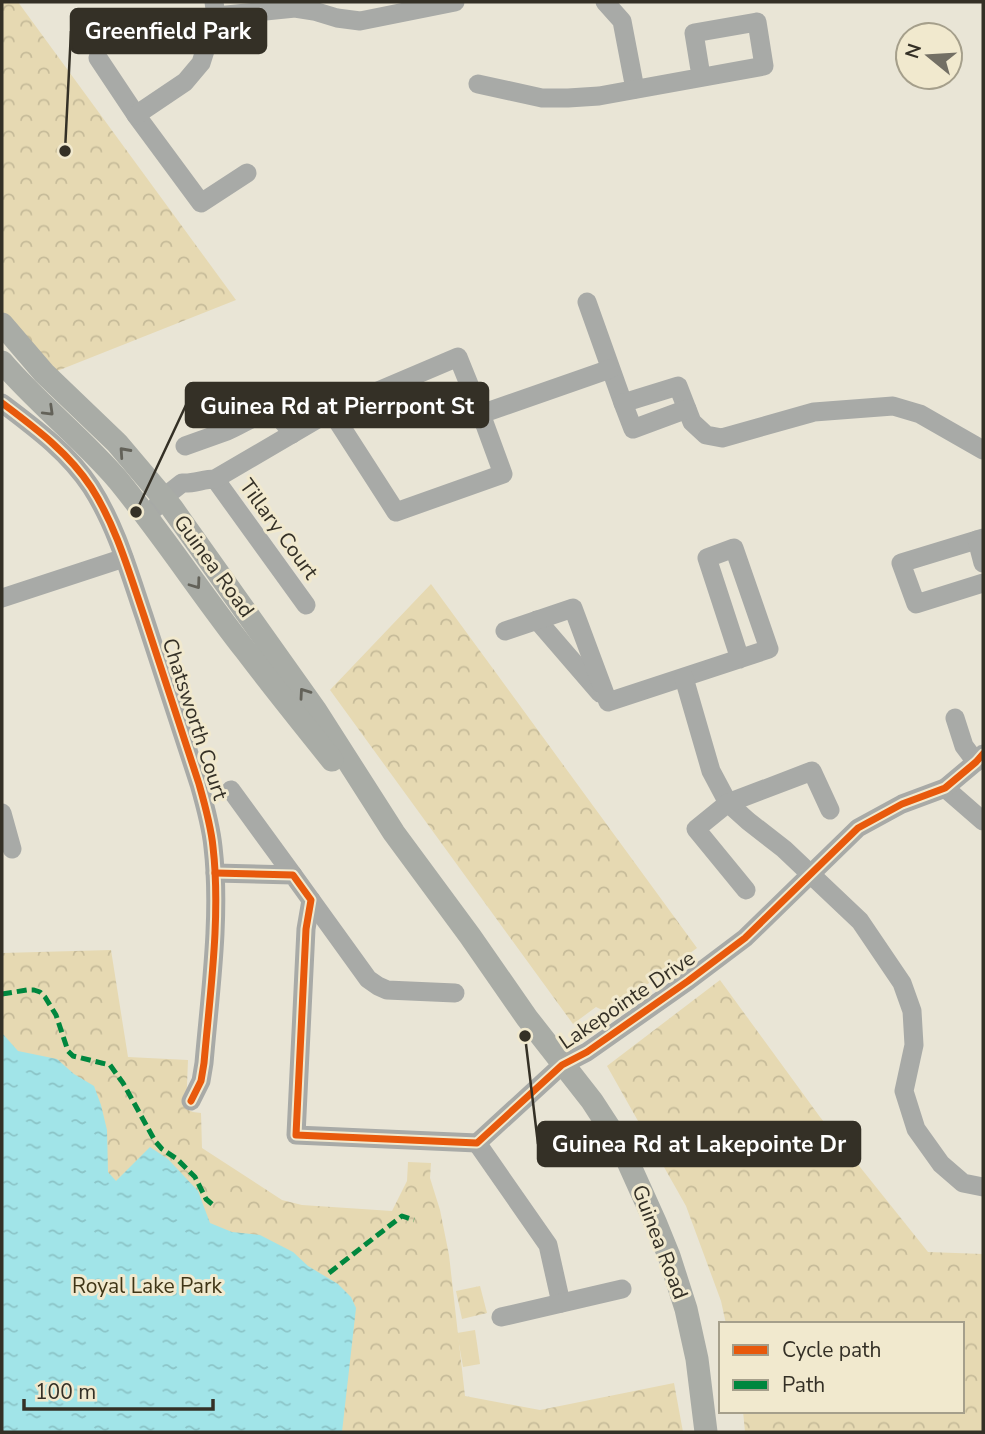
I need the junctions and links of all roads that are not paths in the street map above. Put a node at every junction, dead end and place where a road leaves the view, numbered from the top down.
1 (455, 2) edge
2 (605, 2) edge
3 (215, 9) edge
4 (98, 58) dead end
5 (701, 76) dead end
6 (478, 85) dead end
7 (635, 89) junction
8 (136, 115) junction
9 (247, 173) dead end
10 (587, 302) dead end
11 (2, 324) edge
12 (2, 362) edge
13 (610, 369) junction
14 (2, 403) edge
15 (622, 403) junction
16 (687, 409) junction
17 (331, 411) junction
18 (481, 414) junction
19 (292, 434) junction
20 (185, 446) dead end
21 (983, 450) edge
22 (215, 479) junction
23 (167, 503) junction
24 (147, 516) junction
25 (980, 539) edge
26 (124, 558) junction
27 (983, 563) edge
28 (983, 583) edge
29 (2, 598) edge
30 (306, 605) dead end
31 (537, 620) junction
32 (505, 631) dead end
33 (740, 659) junction
34 (684, 678) junction
35 (608, 702) junction
36 (955, 718) dead end
37 (979, 758) edge
38 (945, 788) junction
39 (231, 790) dead end
40 (729, 803) junction
41 (830, 810) dead end
42 (2, 813) edge
43 (983, 821) edge
44 (394, 833) junction
45 (12, 849) dead end
46 (215, 873) junction
47 (811, 874) junction
48 (293, 875) junction
49 (746, 890) dead end
50 (311, 900) junction
51 (455, 993) dead end
52 (562, 1065) junction
53 (191, 1101) dead end
54 (477, 1143) junction
55 (983, 1187) edge
56 (622, 1289) dead end
57 (561, 1303) junction
58 (501, 1317) dead end
59 (706, 1432) edge

1 - 3 street
2 - 7 street
3 - 8 street
4 - 8 street
5 - 7 street
6 - 7 street
8 - 9 street
10 - 13 street
23 -> 11 main road, Guinea Road
12 -> 24 main road, Guinea Road
13 - 15 street
13 - 18 street
14 - 26 street
15 - 16 street
15 - 16 street
16 - 21 street
17 - 18 street
17 - 18 street
17 - 19 street
19 - 20 street
19 - 22 street
22 - 23 street
22 - 30 street, Tillary Court
23 - 24 street
44 -> 23 main road, Guinea Road
24 -> 44 main road, Guinea Road
25 - 27 street
25 - 28 street
26 - 29 street
26 - 46 street, Chatsworth Court
31 - 32 street
31 - 35 street
31 - 35 street
33 - 33 street
33 - 34 street
34 - 35 street
34 - 40 street
36 - 37 street
37 - 38 street, Lakepointe Drive
38 - 43 street
38 - 47 street, Lakepointe Drive
39 - 48 street
40 - 41 street
40 - 47 street
40 - 49 street
42 - 45 street
44 - 52 main road, Guinea Road
46 - 48 street
46 - 53 street, Chatsworth Court
47 - 52 street, Lakepointe Drive
47 - 55 street
48 - 50 street
50 - 51 street
50 - 54 street
52 - 54 street, Lakepointe Drive
52 - 59 main road, Guinea Road
54 - 57 street
56 - 57 street
57 - 58 street

